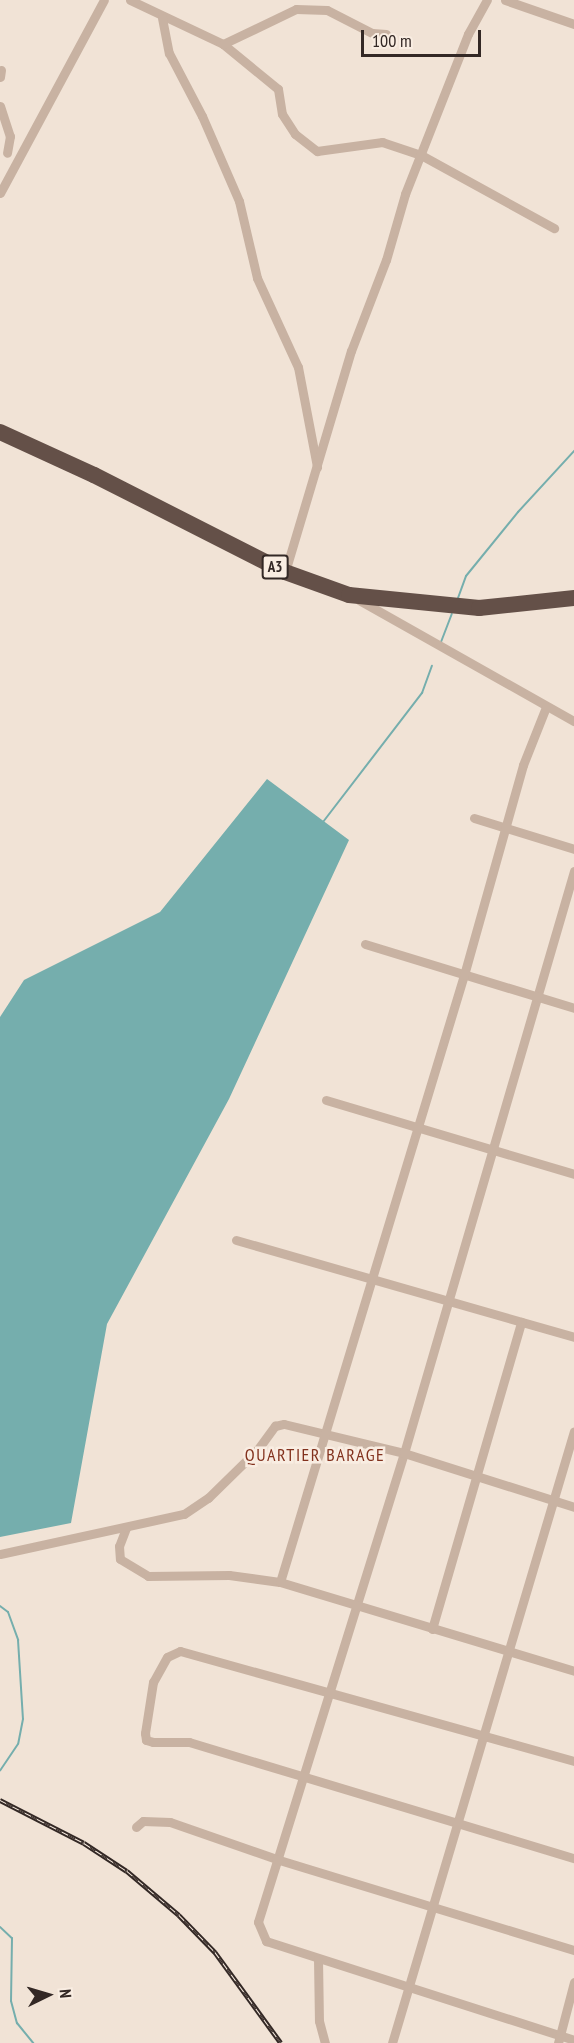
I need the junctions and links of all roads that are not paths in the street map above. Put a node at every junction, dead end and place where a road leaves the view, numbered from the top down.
1 (104, 0) edge
2 (130, 0) edge
3 (487, 0) edge
4 (505, 0) edge
5 (162, 18) junction
6 (574, 24) edge
7 (386, 34) dead end
8 (223, 44) junction
9 (0, 106) edge
10 (3, 151) edge
11 (421, 155) junction
12 (15, 166) junction
13 (0, 193) edge
14 (554, 228) dead end
15 (0, 432) edge
16 (317, 467) junction
17 (285, 572) junction
18 (349, 595) junction
19 (574, 598) edge
20 (546, 706) junction
21 (574, 721) edge
22 (474, 818) dead end
23 (505, 826) junction
24 (574, 849) edge
25 (574, 871) edge
26 (365, 944) dead end
27 (464, 975) junction
28 (537, 996) junction
29 (574, 1008) edge
30 (326, 1100) dead end
31 (417, 1127) junction
32 (492, 1149) junction
33 (574, 1162) edge
34 (572, 1173) edge
35 (236, 1240) dead end
36 (372, 1279) junction
37 (449, 1303) junction
38 (521, 1322) junction
39 (574, 1337) edge
40 (324, 1431) junction
41 (574, 1431) edge
42 (404, 1453) junction
43 (476, 1479) junction
44 (555, 1502) junction
45 (574, 1507) edge
46 (126, 1528) junction
47 (0, 1554) edge
48 (280, 1582) junction
49 (356, 1603) junction
50 (432, 1629) junction
51 (510, 1652) junction
52 (574, 1671) edge
53 (328, 1690) junction
54 (482, 1734) junction
55 (574, 1761) edge
56 (301, 1777) junction
57 (458, 1821) junction
58 (136, 1827) dead end
59 (574, 1858) edge
60 (276, 1859) junction
61 (433, 1908) junction
62 (574, 1950) edge
63 (318, 1959) junction
64 (574, 1982) edge
65 (409, 1986) junction
66 (559, 2039) edge
67 (574, 2040) edge
68 (325, 2043) edge
69 (392, 2043) edge

1 - 12 street
2 - 5 street
3 - 11 street
4 - 6 street
5 - 8 street
5 - 16 street
7 - 8 street
8 - 11 street
9 - 10 street
10 - 12 street
11 - 14 street
11 - 16 street
12 - 13 street
15 - 17 highway, A3
16 - 17 street
17 - 18 highway, A3
18 - 19 highway, A3
18 - 20 street
20 - 21 street
20 - 23 street
22 - 23 street
23 - 24 street
23 - 27 street
25 - 28 street
26 - 27 street
27 - 28 street
27 - 31 street
28 - 29 street
28 - 32 street
30 - 31 street
31 - 32 street
31 - 36 street
32 - 34 street
32 - 37 street
33 - 34 street
35 - 36 street
36 - 37 street
36 - 40 street
37 - 38 street
37 - 42 street
38 - 39 street
38 - 43 street
40 - 42 street
40 - 46 street
40 - 48 street
41 - 44 street
42 - 43 street
42 - 49 street
43 - 44 street
43 - 50 street
44 - 45 street
44 - 51 street
46 - 47 street
46 - 48 street
48 - 49 street
49 - 50 street
49 - 53 street
50 - 51 street
51 - 52 street
51 - 54 street
53 - 54 street
53 - 56 street
53 - 56 street
54 - 55 street
54 - 57 street
56 - 57 street
56 - 60 street
57 - 59 street
57 - 61 street
58 - 60 street
60 - 61 street
60 - 63 street
61 - 62 street
61 - 65 street
63 - 65 street
63 - 68 street
64 - 66 street
65 - 66 street
65 - 69 street
66 - 67 street

